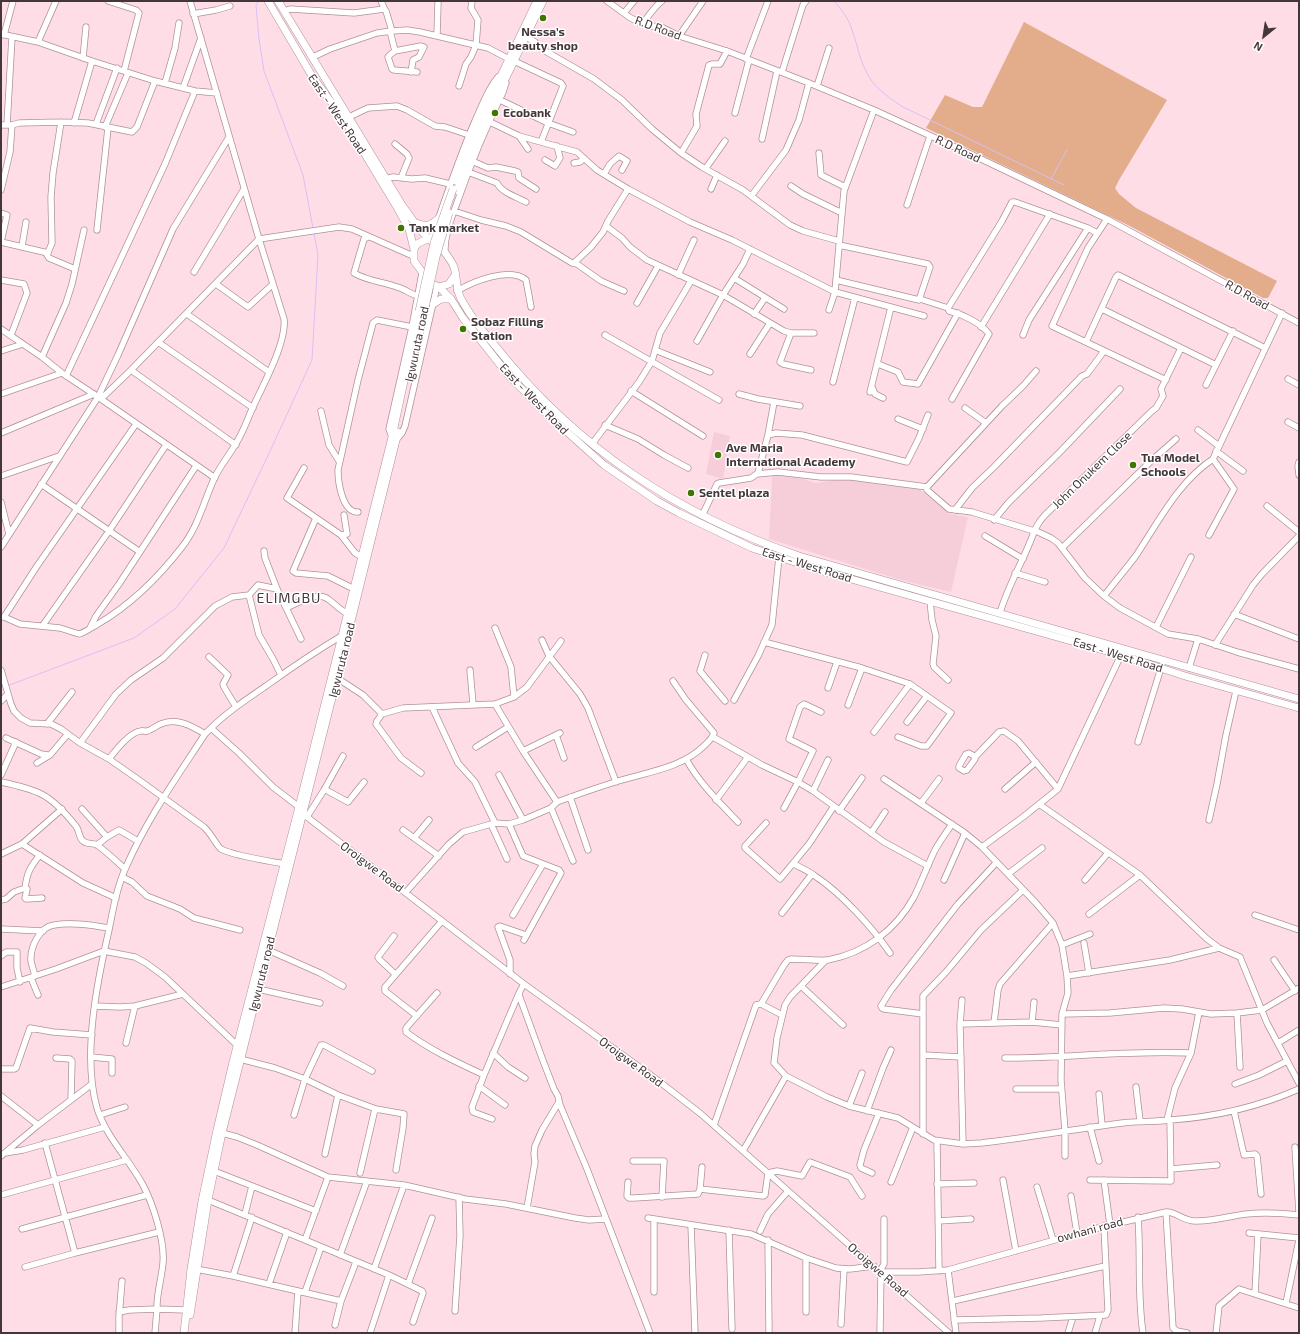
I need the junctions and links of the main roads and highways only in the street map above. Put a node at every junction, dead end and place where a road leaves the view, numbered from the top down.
1 (268, 1) edge
2 (278, 1) edge
3 (537, 1) edge
4 (543, 1) edge
5 (511, 60) junction
6 (367, 153) junction
7 (453, 188) junction
8 (438, 220) road end
9 (415, 223) junction
10 (430, 239) junction
11 (439, 246) junction
12 (414, 253) junction
13 (455, 275) junction
14 (438, 286) junction
15 (450, 299) junction
16 (433, 304) road end
17 (421, 311) junction
18 (505, 365) junction
19 (394, 438) junction
20 (1299, 699) edge
21 (1299, 708) edge
22 (303, 812) junction
23 (226, 1105) junction
24 (184, 1333) edge
25 (188, 1333) edge

1 - 6 main road, East - West Road
2 - 6 main road, East - West Road
3 - 5 main road, Igwuruta road
4 - 5 main road, Igwuruta road
5 - 7 main road, Igwuruta road
6 - 9 main road, East - West Road
6 - 12 main road, East - West Road
7 - 11 main road, Igwuruta road, bridge
7 - 17 main road, bridge
8 - 9 main road
9 - 10 main road, East - West Road
10 - 11 main road, East - West Road
10 - 12 main road
11 - 13 main road, East - West Road
11 - 17 main road, Igwuruta road, bridge
12 - 14 main road, East - West Road
13 - 14 main road
13 - 18 main road, East - West Road
14 - 15 main road, East - West Road
15 - 16 main road
15 - 18 main road, East - West Road
17 - 19 main road, Igwuruta road
18 - 20 main road, East - West Road
18 - 21 main road, East - West Road
19 - 22 main road, Igwuruta road
19 - 22 main road, Igwuruta road
22 - 23 main road, Igwuruta road
22 - 23 main road, Igwuruta road
23 - 24 main road, Igwuruta road
23 - 25 main road, Igwuruta road

